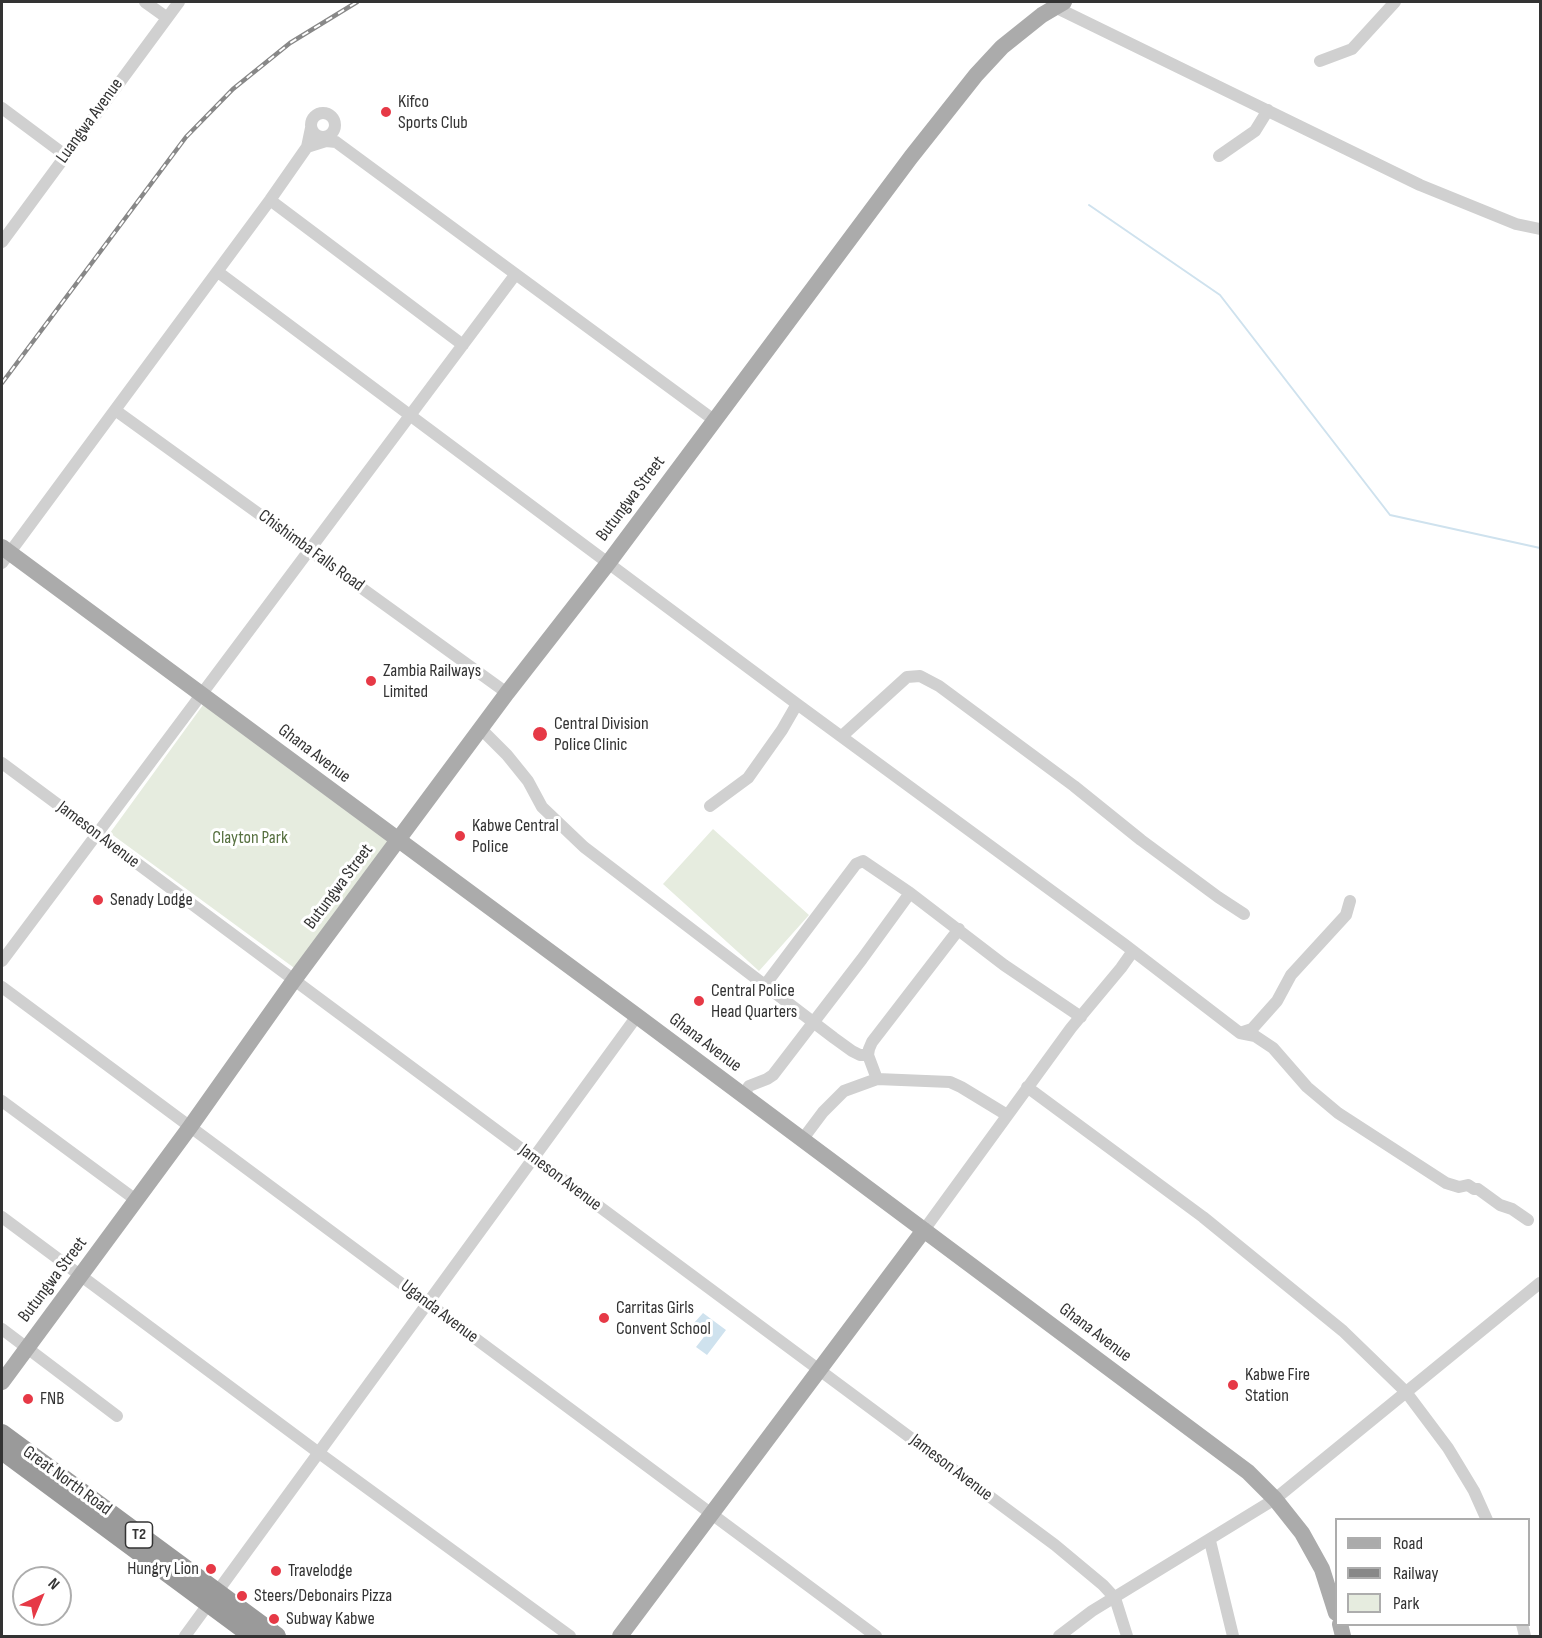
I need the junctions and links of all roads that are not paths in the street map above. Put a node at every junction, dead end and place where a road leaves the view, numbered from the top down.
1 (145, 2) edge
2 (179, 2) edge
3 (1395, 2) edge
4 (1060, 4) edge
5 (166, 17) junction
6 (1320, 61) dead end
7 (2, 108) edge
8 (1268, 110) junction
9 (311, 128) junction
10 (333, 135) junction
11 (312, 145) junction
12 (65, 154) junction
13 (1219, 156) dead end
14 (270, 200) junction
15 (1540, 229) edge
16 (2, 242) edge
17 (218, 272) junction
18 (515, 275) junction
19 (463, 345) junction
20 (115, 410) junction
21 (410, 415) junction
22 (714, 420) junction
23 (309, 550) junction
24 (4, 554) edge
25 (609, 562) junction
26 (507, 693) junction
27 (201, 694) junction
28 (797, 704) junction
29 (481, 729) junction
30 (842, 736) junction
31 (2, 763) edge
32 (710, 806) dead end
33 (97, 834) junction
34 (399, 841) junction
35 (910, 893) junction
36 (1350, 901) dead end
37 (1244, 914) dead end
38 (959, 929) junction
39 (1133, 951) junction
40 (2, 961) edge
41 (294, 980) junction
42 (765, 985) junction
43 (2, 987) edge
44 (637, 1016) junction
45 (1081, 1017) junction
46 (812, 1021) junction
47 (1240, 1033) junction
48 (868, 1055) junction
49 (877, 1079) junction
50 (1027, 1087) junction
51 (743, 1096) junction
52 (2, 1101) edge
53 (1007, 1115) junction
54 (190, 1127) junction
55 (802, 1140) junction
56 (534, 1158) junction
57 (136, 1200) junction
58 (2, 1217) edge
59 (1528, 1220) dead end
60 (924, 1230) junction
61 (80, 1276) junction
62 (1540, 1283) edge
63 (428, 1304) junction
64 (2, 1329) edge
65 (27, 1347) junction
66 (819, 1370) junction
67 (2, 1382) edge
68 (1406, 1392) junction
69 (117, 1416) dead end
70 (2, 1433) edge
71 (2, 1451) edge
72 (319, 1453) junction
73 (1275, 1499) junction
74 (96, 1513) junction
75 (711, 1514) junction
76 (1486, 1518) edge
77 (1210, 1541) junction
78 (213, 1598) junction
79 (1115, 1598) junction
80 (1335, 1610) edge
81 (185, 1636) edge
82 (252, 1636) edge
83 (277, 1636) edge
84 (570, 1636) edge
85 (620, 1636) edge
86 (876, 1636) edge
87 (1059, 1636) edge
88 (1127, 1636) edge
89 (1233, 1636) edge

1 - 5 street
2 - 5 street, Luangwa Avenue
3 - 6 street
4 - 8 street
4 - 22 main road, Butungwa Street
5 - 12 street, Luangwa Avenue
7 - 12 street
8 - 13 street
8 - 15 street
9 - 10 street
9 - 10 street
9 - 11 street
10 - 11 street
10 - 18 street
11 - 14 street
12 - 16 street, Luangwa Avenue
14 - 17 street
14 - 19 street
17 - 20 street
17 - 21 street
18 - 19 street
18 - 22 street
19 - 21 street
20 - 23 street, Chishimba Falls Road
20 - 24 street
21 - 23 street
21 - 25 street
22 - 25 main road, Butungwa Street
23 - 26 street, Chishimba Falls Road
23 - 27 street
24 - 27 main road, Ghana Avenue
25 - 26 main road, Butungwa Street
25 - 28 street
26 - 29 main road, Butungwa Street
27 - 33 street
27 - 34 main road, Ghana Avenue
28 - 30 street
28 - 32 street
29 - 34 main road, Butungwa Street
29 - 42 street
30 - 37 street
30 - 39 street
31 - 33 street, Jameson Avenue
33 - 40 street
33 - 41 street, Jameson Avenue
34 - 41 main road, Butungwa Street
34 - 44 main road, Ghana Avenue
35 - 38 street
35 - 42 street
35 - 46 street
36 - 47 street
38 - 45 street
38 - 48 street
39 - 45 street
39 - 47 street
41 - 54 main road, Butungwa Street
41 - 56 street, Jameson Avenue
42 - 46 street
43 - 54 street, Uganda Avenue
44 - 51 main road, Ghana Avenue
44 - 56 street
45 - 50 street
46 - 48 street
46 - 51 street
47 - 59 street
48 - 49 street
49 - 53 street
49 - 55 street
50 - 53 street
50 - 68 street
51 - 55 main road, Ghana Avenue
52 - 57 street
53 - 60 street
54 - 57 main road, Butungwa Street
54 - 63 street, Uganda Avenue
55 - 60 main road, Ghana Avenue
56 - 63 street
56 - 66 street, Jameson Avenue
57 - 61 main road, Butungwa Street
58 - 61 street
60 - 66 main road
60 - 73 main road, Ghana Avenue
61 - 65 main road, Butungwa Street
61 - 72 street
62 - 68 street
63 - 72 street
63 - 75 street, Uganda Avenue
64 - 65 street
65 - 67 main road, Butungwa Street
65 - 69 street
66 - 75 main road
66 - 79 street, Jameson Avenue
68 - 73 street
68 - 76 street
70 - 74 highway, Great North Road / T2
71 - 74 highway, Great North Road / T2
72 - 78 street
72 - 84 street
73 - 77 street
73 - 80 main road, Ghana Avenue
74 - 78 highway, Great North Road / T2
75 - 85 main road
75 - 86 street, Uganda Avenue
77 - 79 street
77 - 89 street
78 - 81 street
78 - 82 highway, Great North Road / T2
78 - 83 highway, Great North Road / T2
79 - 87 street
79 - 88 street

